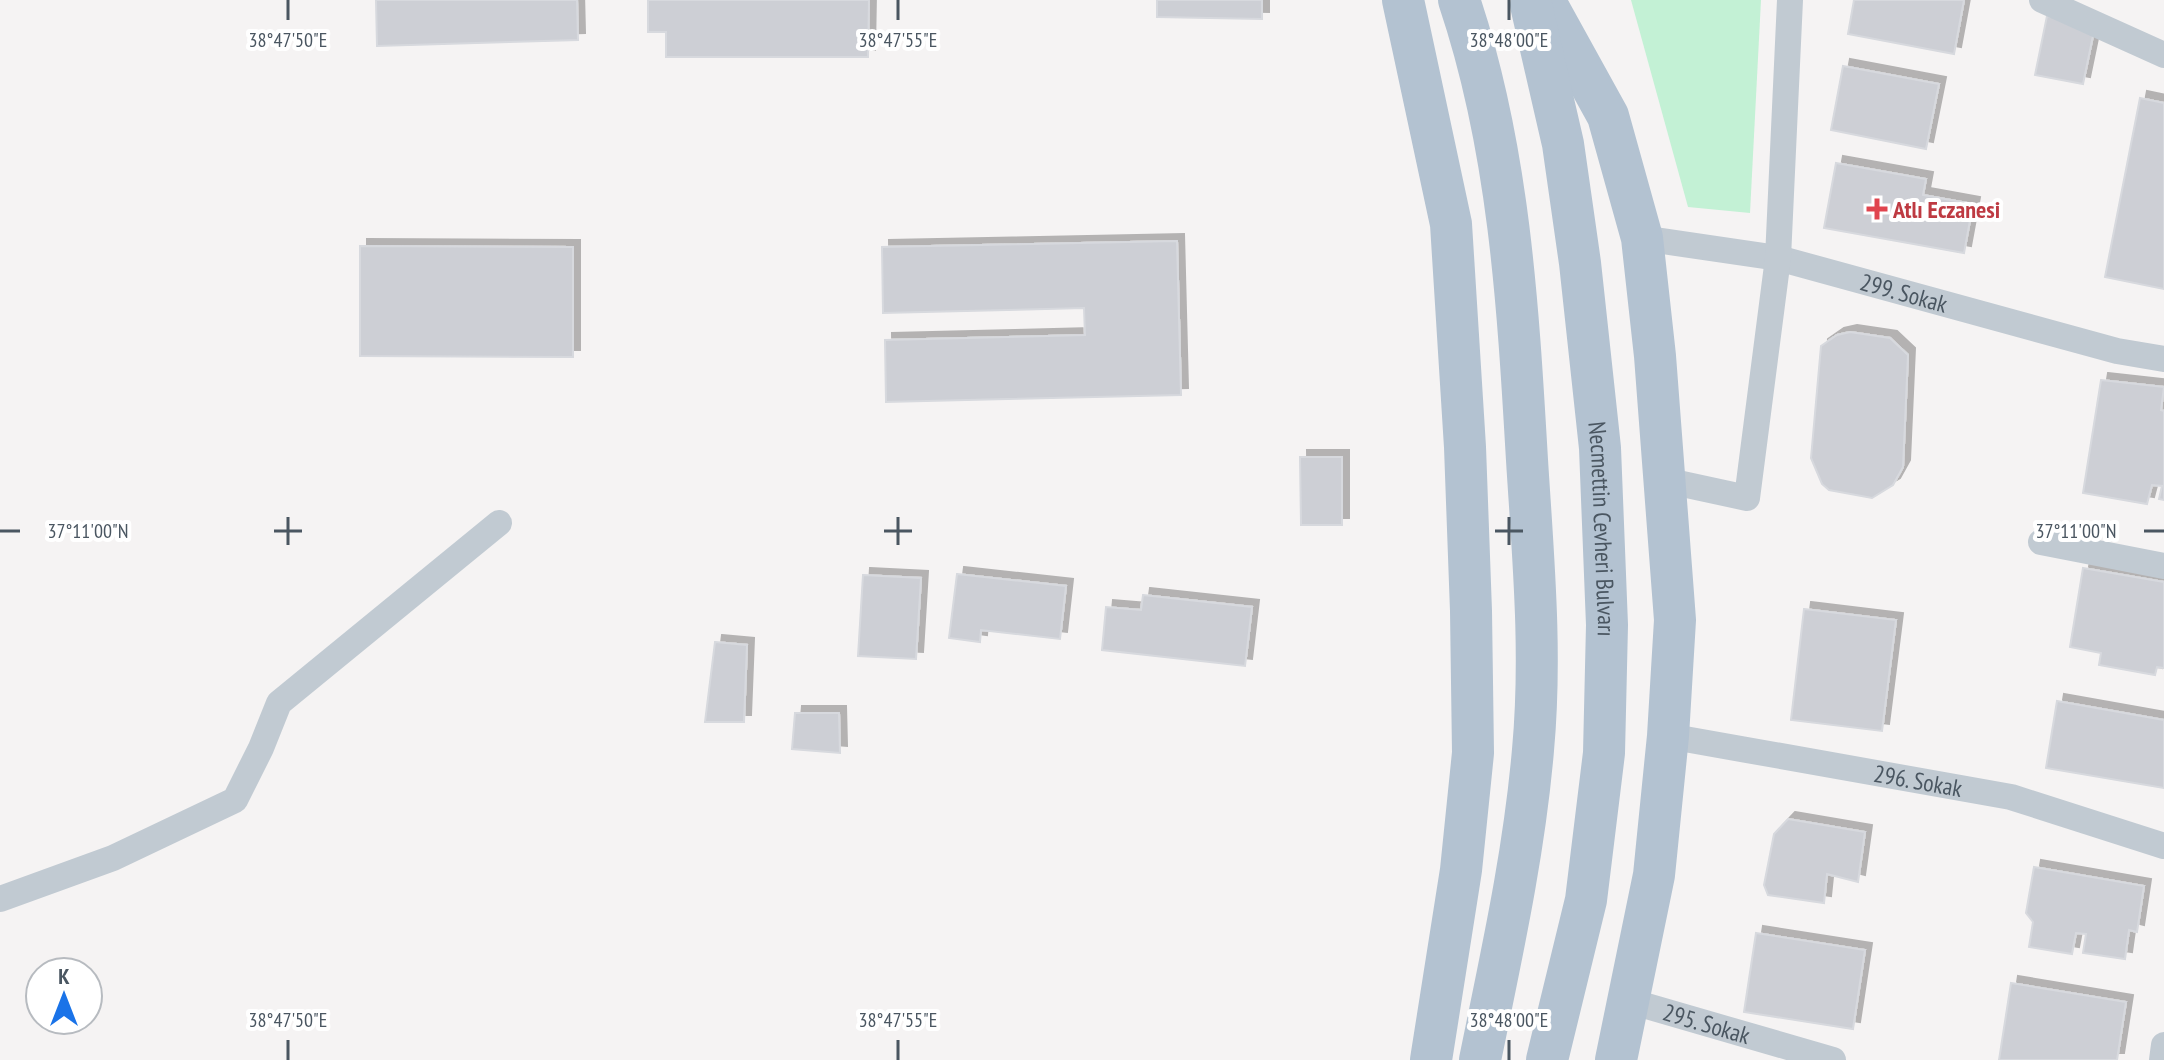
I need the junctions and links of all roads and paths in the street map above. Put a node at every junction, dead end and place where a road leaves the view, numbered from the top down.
1 (1403, 0) edge
2 (1459, 0) edge
3 (1530, 0) edge
4 (1544, 0) edge
5 (1790, 0) edge
6 (2042, 0) edge
7 (2164, 55) edge
8 (1642, 238) junction
9 (1778, 258) junction
10 (2164, 359) edge
11 (1664, 480) junction
12 (499, 523) dead end
13 (2041, 542) dead end
14 (2164, 566) edge
15 (1668, 736) junction
16 (2164, 846) edge
17 (0, 899) edge
18 (1626, 1000) junction
19 (2164, 1045) edge
20 (1431, 1060) edge
21 (1480, 1060) edge
22 (1547, 1060) edge
23 (1616, 1060) edge
24 (1833, 1060) edge
25 (2162, 1060) edge

1 - 20 main road
2 - 21 main road
3 - 22 main road, Necmettin Cevheri Bulvarı
4 - 8 main road
5 - 9 street
6 - 7 street
8 - 9 street, 299. Sokak
8 - 11 main road
9 - 10 street, 299. Sokak
9 - 11 street
11 - 15 main road
12 - 17 street
13 - 14 street
15 - 16 street, 296. Sokak
15 - 18 main road
18 - 23 main road
18 - 24 street, 295. Sokak
19 - 25 street

